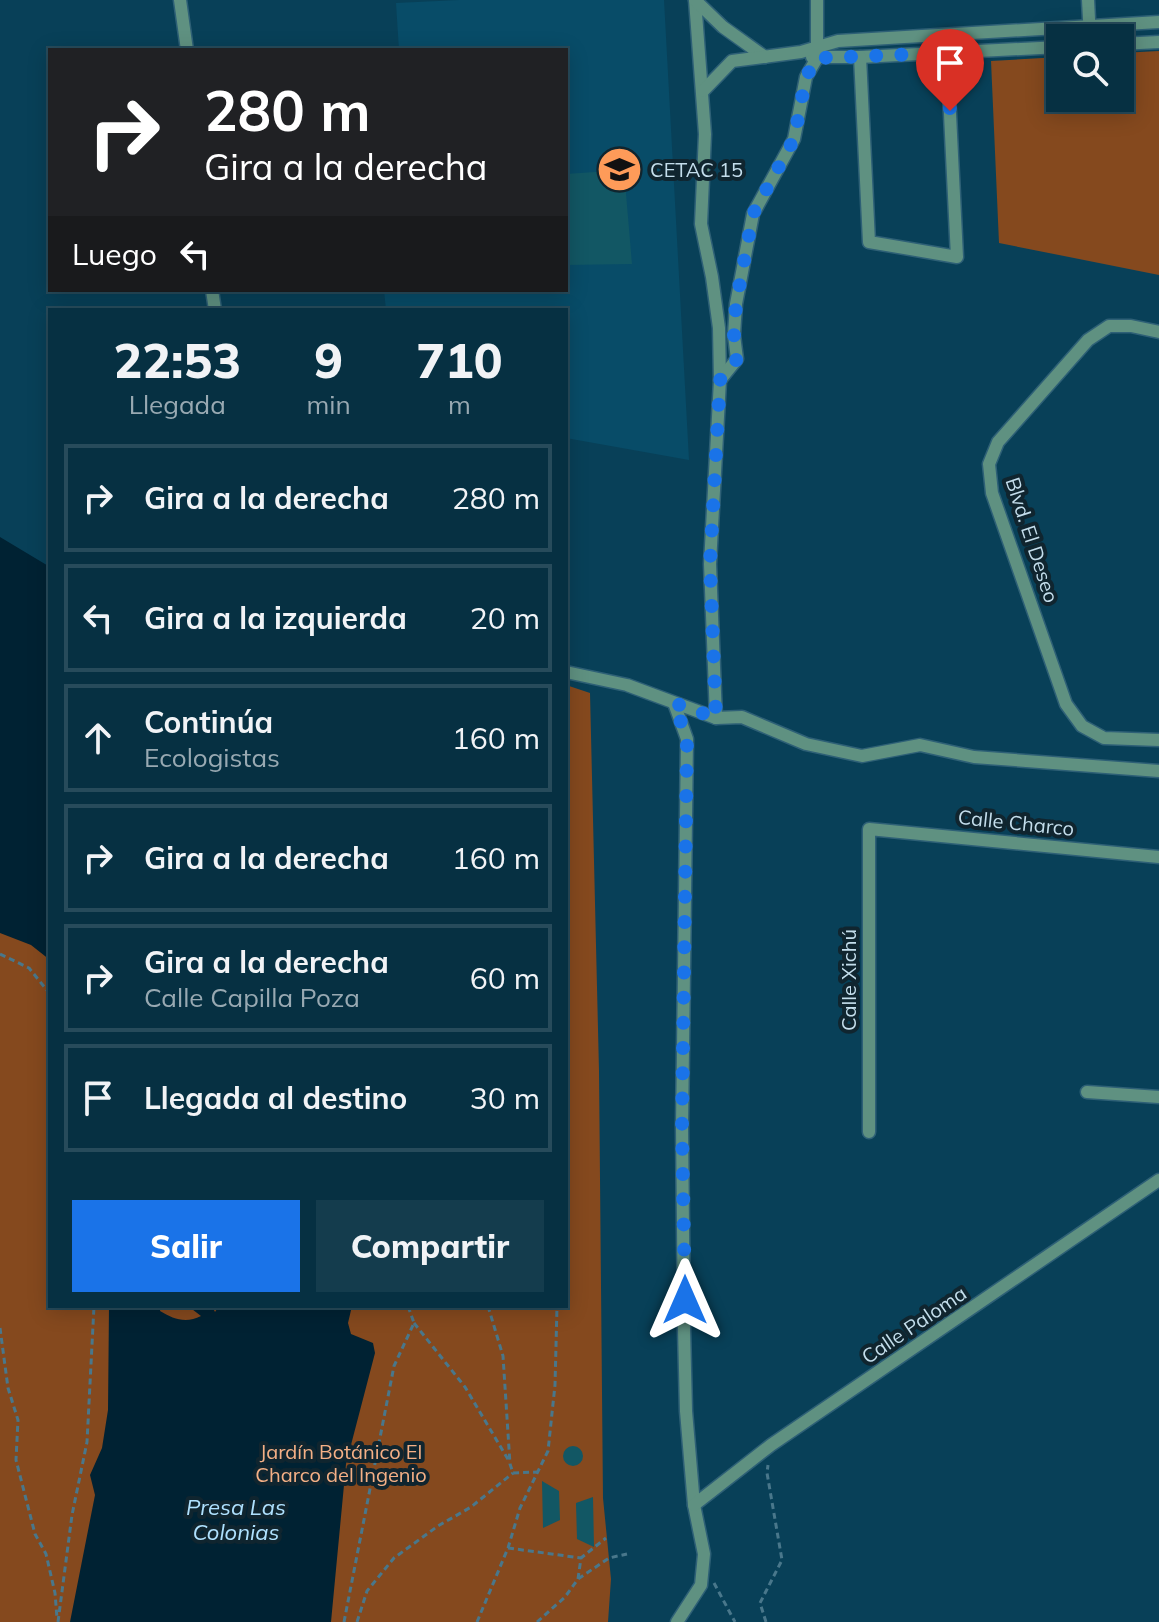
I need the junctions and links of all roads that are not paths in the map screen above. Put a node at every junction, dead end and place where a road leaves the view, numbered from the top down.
1 (180, 0) edge
2 (695, 0) edge
3 (817, 0) edge
4 (1088, 0) edge
5 (1159, 22) edge
6 (1089, 24) edge
7 (1134, 26) edge
8 (1046, 34) edge
9 (1159, 42) edge
10 (1134, 43) edge
11 (187, 48) edge
12 (1046, 48) edge
13 (816, 52) junction
14 (947, 53) junction
15 (765, 57) junction
16 (860, 57) junction
17 (703, 91) junction
18 (1159, 332) edge
19 (720, 380) junction
20 (568, 672) edge
21 (674, 703) junction
22 (716, 718) junction
23 (1159, 740) edge
24 (1159, 771) edge
25 (869, 829) joint
26 (1159, 857) edge
27 (1087, 1092) dead end
28 (1159, 1097) edge
29 (869, 1132) dead end
30 (1159, 1180) edge
31 (694, 1505) junction
32 (677, 1622) edge

1 - 11 street
2 - 15 street
2 - 17 street
3 - 13 street
4 - 6 street
5 - 7 street
8 - 13 street
9 - 10 street
12 - 14 street
13 - 15 street
13 - 16 street
13 - 19 street
14 - 16 street
14 - 16 street
15 - 17 street
17 - 19 street
18 - 23 street, Blvd. El Deseo
19 - 22 street
20 - 21 street
21 - 22 street
21 - 31 street
22 - 24 street
25 - 26 street, Calle Charco
25 - 29 street, Calle Xichú
27 - 28 street
30 - 31 street, Calle Paloma
31 - 32 street

